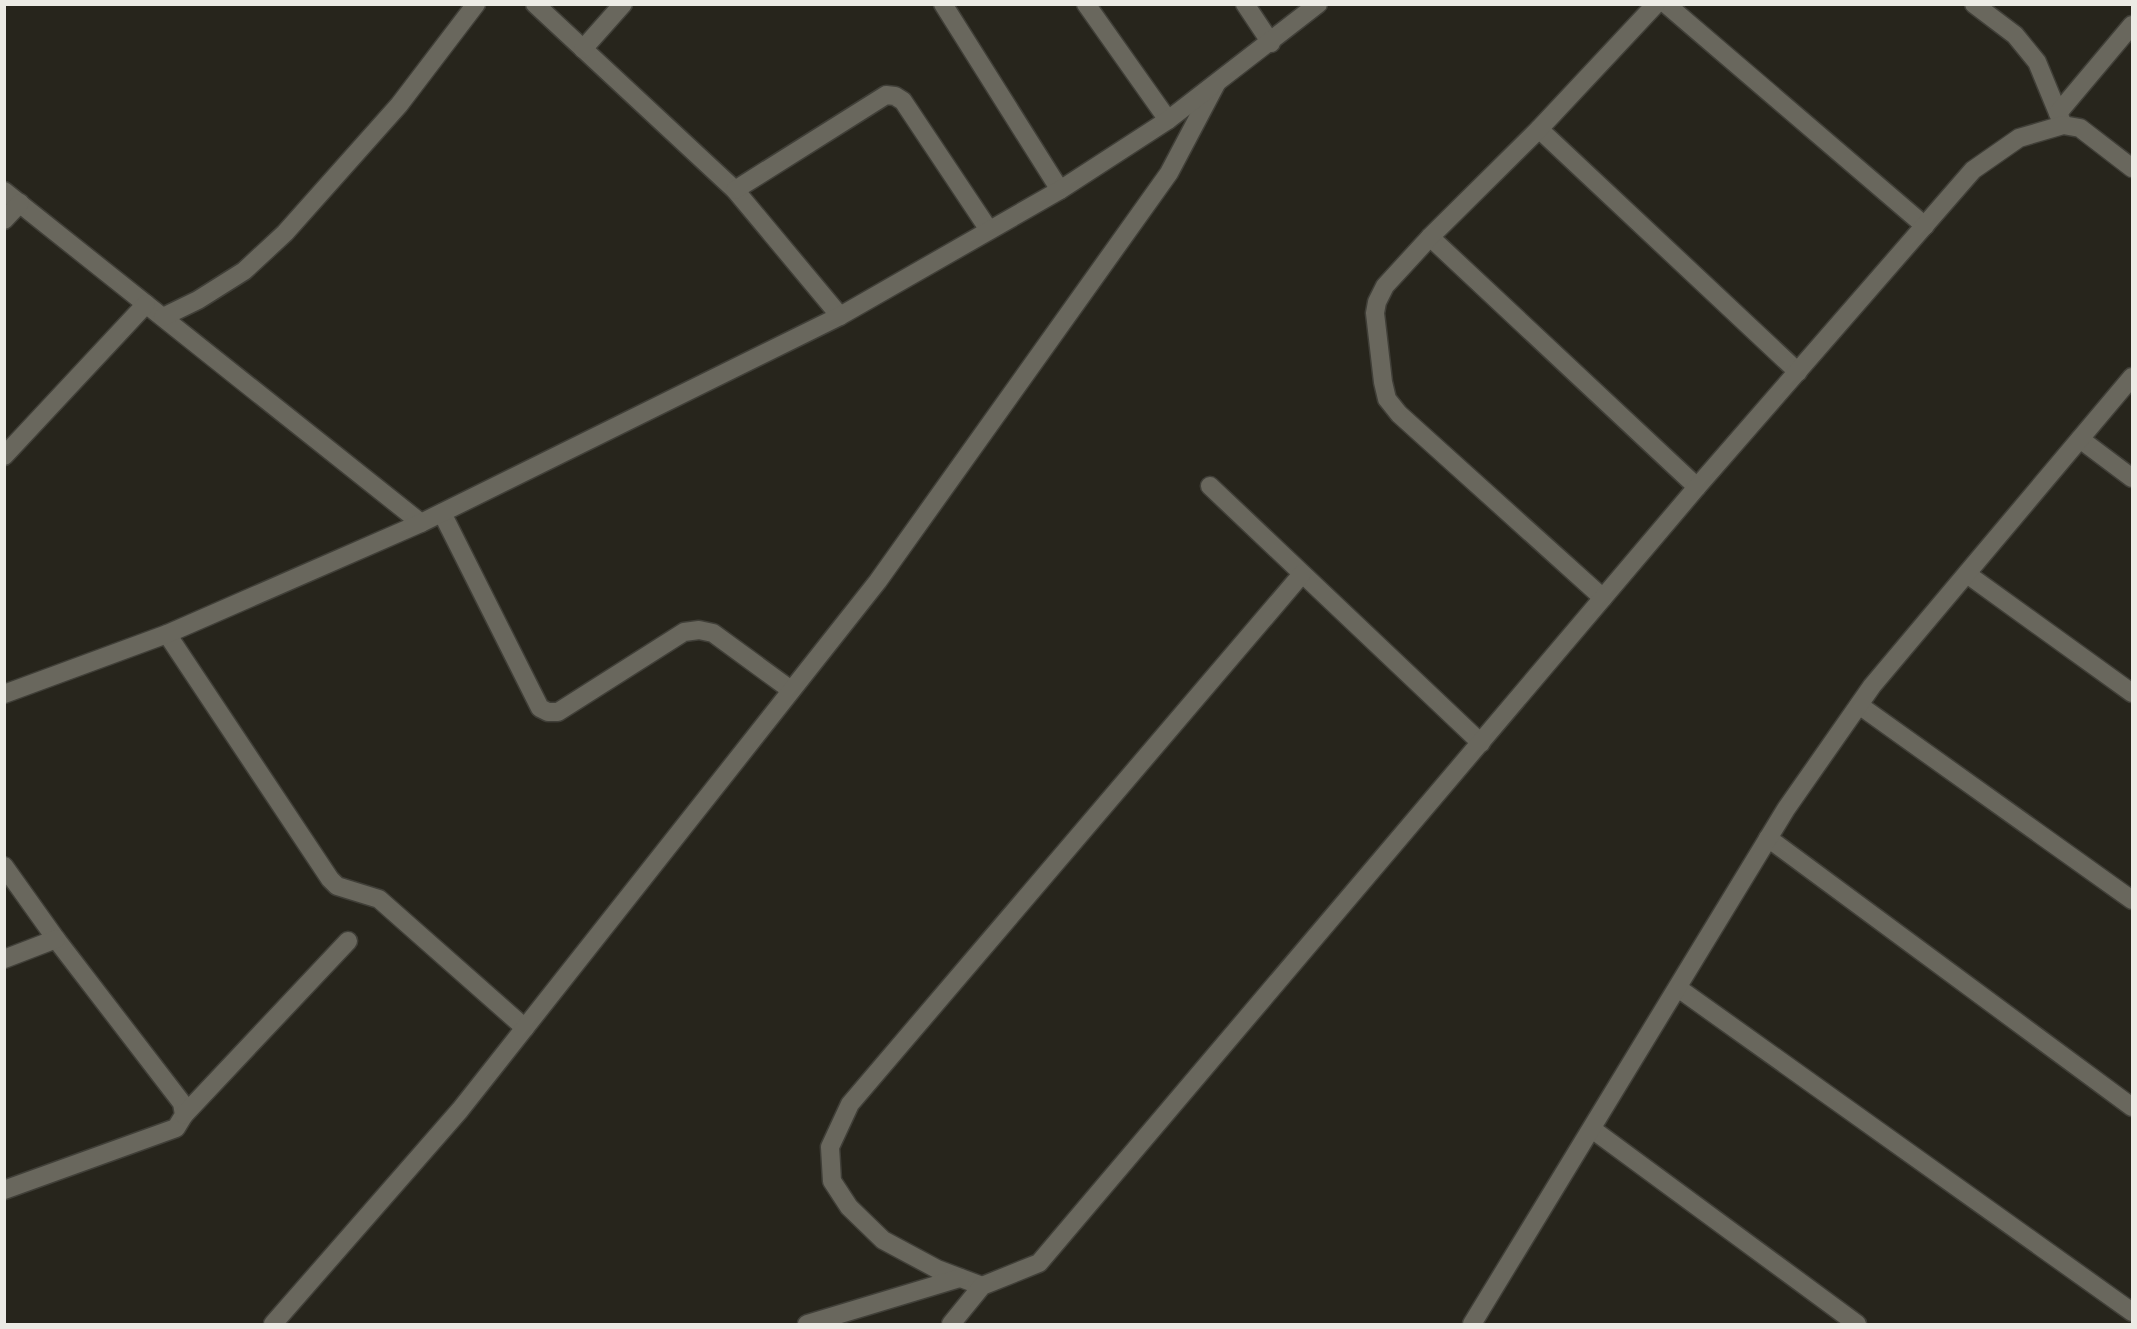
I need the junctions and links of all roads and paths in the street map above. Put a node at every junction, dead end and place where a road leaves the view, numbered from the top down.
1 (476, 4) edge
2 (535, 4) edge
3 (623, 4) edge
4 (943, 4) edge
5 (1086, 4) edge
6 (1245, 4) edge
7 (1318, 4) edge
8 (1656, 4) edge
9 (1666, 4) edge
10 (1974, 4) edge
11 (2133, 26) edge
12 (1271, 43) junction
13 (583, 49) junction
14 (1216, 84) junction
15 (2061, 119) junction
16 (1168, 120) junction
17 (1539, 129) junction
18 (2133, 168) edge
19 (735, 190) junction
20 (1060, 190) junction
21 (4, 191) edge
22 (20, 203) junction
23 (4, 220) edge
24 (1925, 226) junction
25 (989, 230) junction
26 (1430, 237) junction
27 (146, 304) junction
28 (840, 316) junction
29 (163, 317) junction
30 (1798, 372) junction
31 (2133, 377) edge
32 (2080, 439) junction
33 (4, 456) edge
34 (2133, 478) edge
35 (1210, 486) dead end
36 (1697, 487) junction
37 (442, 513) junction
38 (421, 523) junction
39 (1302, 574) junction
40 (1966, 574) junction
41 (1604, 598) junction
42 (167, 634) junction
43 (791, 690) junction
44 (2133, 693) edge
45 (4, 694) edge
46 (1859, 705) junction
47 (1481, 743) junction
48 (1768, 838) junction
49 (4, 866) edge
50 (2133, 900) edge
51 (56, 939) junction
52 (348, 940) dead end
53 (4, 959) edge
54 (1678, 988) junction
55 (525, 1028) junction
56 (2133, 1107) edge
57 (184, 1115) junction
58 (1592, 1129) junction
59 (4, 1190) edge
60 (960, 1278) junction
61 (982, 1286) junction
62 (2133, 1312) edge
63 (1477, 1323) edge
64 (273, 1324) edge
65 (807, 1324) edge
66 (951, 1324) edge
67 (1857, 1324) edge

1 - 29 street
2 - 13 street
3 - 13 street
4 - 20 street
5 - 16 street
6 - 12 street
7 - 12 street
8 - 17 street
9 - 24 street
10 - 15 street
11 - 15 street
12 - 14 street
13 - 19 street
14 - 16 street
14 - 43 street
15 - 18 street
15 - 24 street
16 - 20 street
17 - 26 street
17 - 30 street
19 - 25 street
19 - 28 street
20 - 25 street
21 - 22 street
22 - 23 street
22 - 27 street
24 - 30 street
25 - 28 street
26 - 36 street
26 - 41 street
27 - 29 street
27 - 33 street
28 - 37 street
29 - 38 street
30 - 36 street
31 - 32 street
32 - 34 street
32 - 40 street
35 - 39 street
36 - 41 street
37 - 38 street
37 - 43 street
38 - 42 street
39 - 47 street
39 - 60 street
40 - 44 street
40 - 46 street
41 - 47 street
42 - 45 street
42 - 55 street
43 - 55 street
46 - 48 street
46 - 50 street
47 - 61 street
48 - 54 street
48 - 56 street
49 - 51 street
51 - 53 street
51 - 57 street
52 - 57 street
54 - 58 street
54 - 62 street
55 - 64 street
57 - 59 street
58 - 63 street
58 - 67 street
60 - 61 street
60 - 65 street
61 - 66 street

